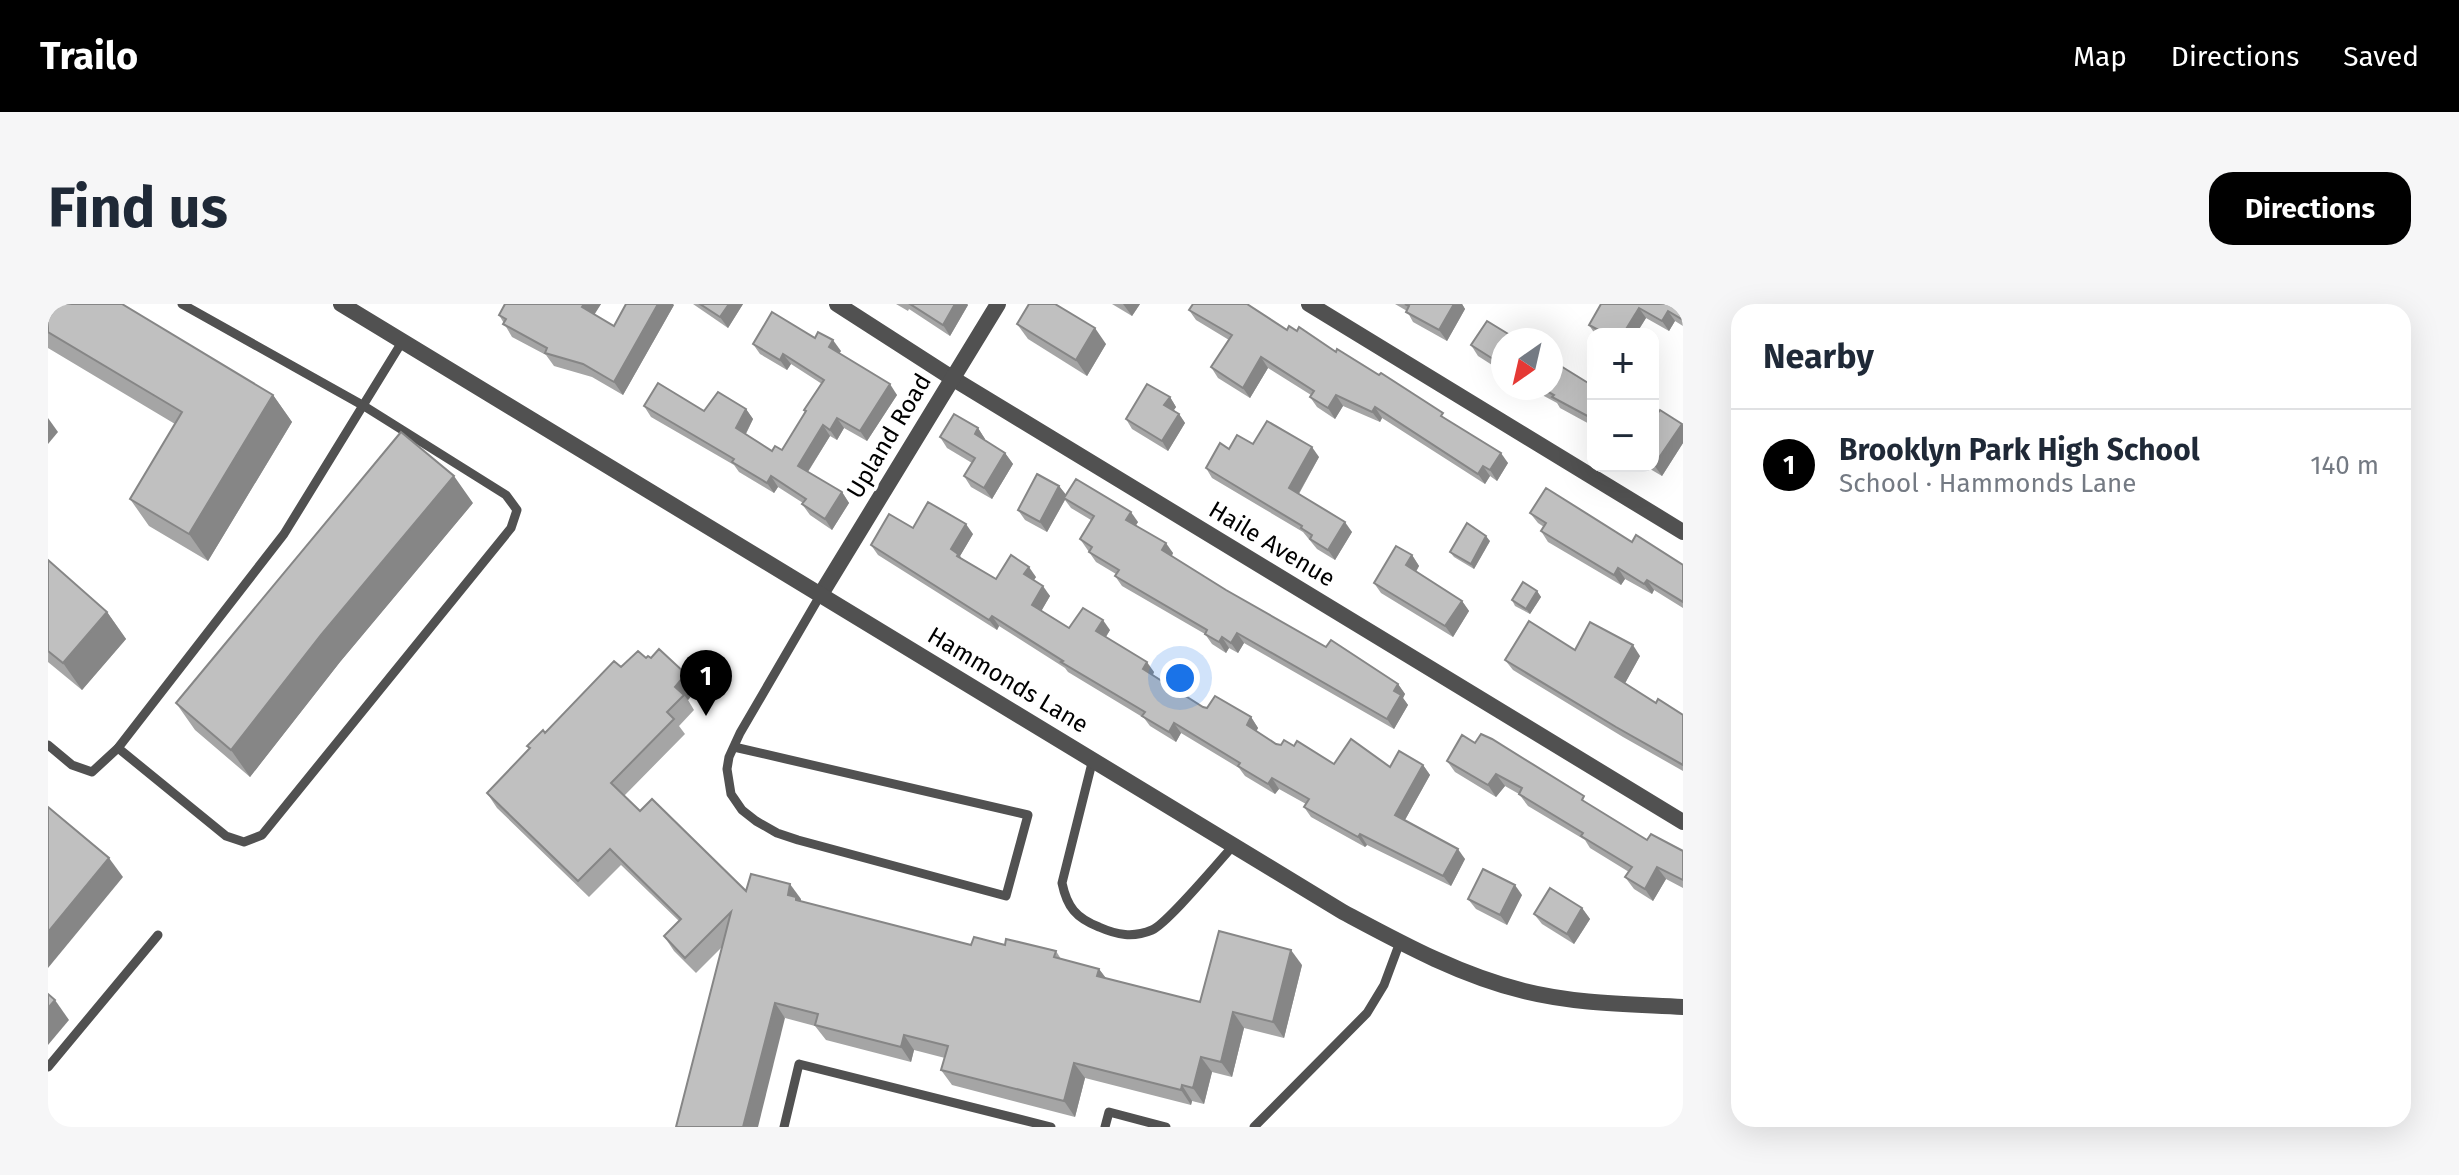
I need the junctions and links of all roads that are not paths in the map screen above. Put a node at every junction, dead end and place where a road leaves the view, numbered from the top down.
1 (182, 304) edge
2 (341, 304) edge
3 (837, 304) edge
4 (998, 304) edge
5 (1309, 304) edge
6 (402, 342) junction
7 (952, 378) junction
8 (364, 406) junction
9 (1683, 532) edge
10 (821, 594) junction
11 (48, 745) edge
12 (734, 747) junction
13 (118, 748) junction
14 (1093, 759) junction
15 (1683, 822) edge
16 (1234, 845) junction
17 (158, 935) dead end
18 (1400, 942) junction
19 (1683, 1007) edge
20 (48, 1067) edge
21 (784, 1127) edge
22 (1051, 1127) edge
23 (1105, 1127) edge
24 (1166, 1127) edge
25 (1254, 1127) edge

1 - 8 lane
2 - 6 street, Hammonds Lane
3 - 7 street, Haile Avenue
4 - 7 street, Upland Road
5 - 9 street
6 - 8 lane
6 - 10 street, Hammonds Lane
7 - 10 street, Upland Road
7 - 15 street, Haile Avenue
8 - 13 lane
8 - 13 lane
10 - 12 lane
10 - 14 street, Hammonds Lane
11 - 13 lane
12 - 12 lane
14 - 16 street, Hammonds Lane
14 - 16 lane
16 - 18 street, Hammonds Lane
17 - 20 lane
18 - 19 street, Hammonds Lane
18 - 25 lane
21 - 22 lane
23 - 24 lane

